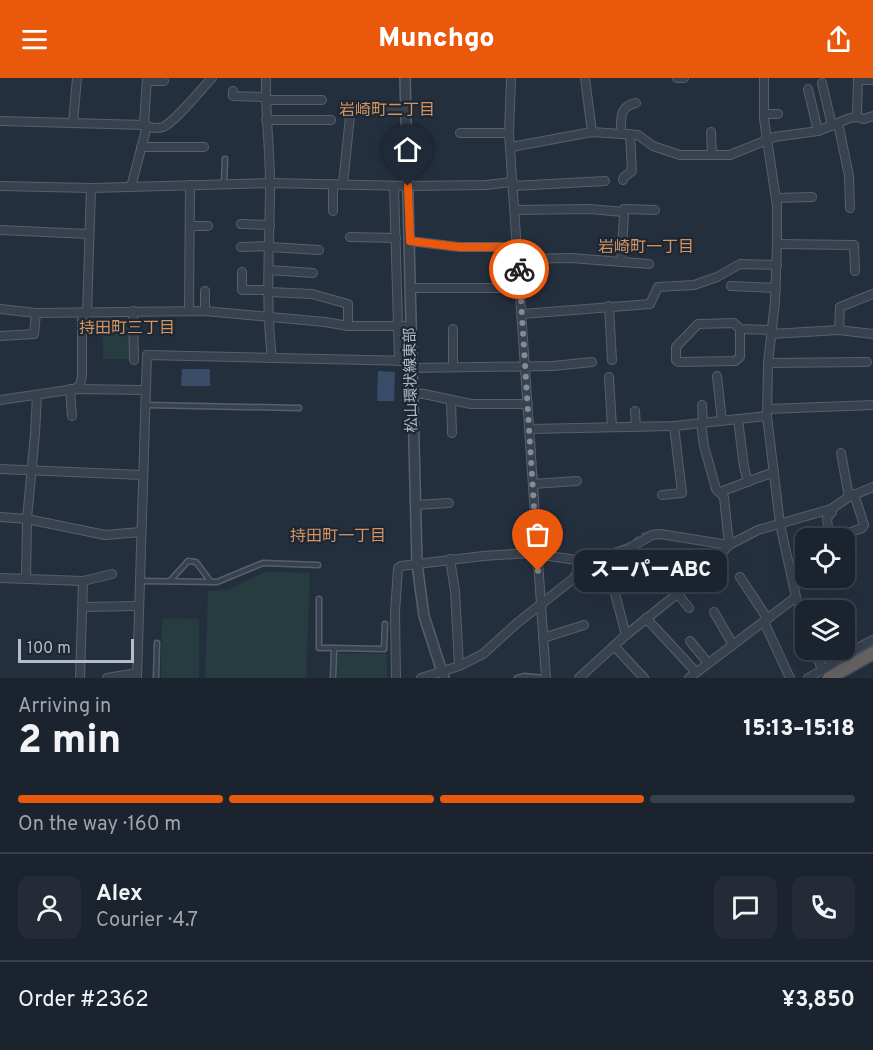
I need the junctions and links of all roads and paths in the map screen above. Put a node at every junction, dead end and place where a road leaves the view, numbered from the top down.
1 (77, 78) edge
2 (212, 78) edge
3 (266, 78) edge
4 (405, 78) edge
5 (510, 78) edge
6 (585, 78) edge
7 (677, 78) edge
8 (684, 78) edge
9 (764, 78) edge
10 (858, 79) edge
11 (147, 80) edge
12 (873, 80) edge
13 (164, 81) dead end
14 (822, 83) dead end
15 (808, 89) dead end
16 (233, 91) dead end
17 (265, 98) junction
18 (322, 100) dead end
19 (636, 103) dead end
20 (406, 110) junction
21 (764, 114) junction
22 (778, 114) dead end
23 (873, 116) edge
24 (857, 117) junction
25 (266, 120) junction
26 (331, 120) dead end
27 (0, 121) edge
28 (73, 123) junction
29 (835, 125) junction
30 (145, 126) junction
31 (818, 131) junction
32 (592, 132) junction
33 (711, 132) dead end
34 (509, 133) junction
35 (621, 134) junction
36 (630, 134) junction
37 (465, 135) dead end
38 (767, 141) junction
39 (141, 147) junction
40 (204, 147) dead end
41 (511, 147) junction
42 (712, 155) junction
43 (225, 159) dead end
44 (623, 180) dead end
45 (605, 181) dead end
46 (224, 183) junction
47 (270, 183) junction
48 (333, 184) junction
49 (344, 184) junction
50 (513, 184) junction
51 (190, 185) junction
52 (0, 186) edge
53 (394, 186) junction
54 (408, 186) junction
55 (130, 187) junction
56 (91, 188) junction
57 (812, 197) dead end
58 (776, 198) junction
59 (850, 208) dead end
60 (515, 210) junction
61 (655, 210) dead end
62 (333, 211) dead end
63 (623, 213) junction
64 (242, 224) dead end
65 (270, 225) junction
66 (190, 226) junction
67 (208, 226) dead end
68 (0, 230) edge
69 (88, 234) junction
70 (350, 237) dead end
71 (396, 238) junction
72 (410, 241) junction
73 (777, 244) junction
74 (270, 246) junction
75 (242, 247) dead end
76 (518, 247) junction
77 (319, 250) dead end
78 (518, 258) junction
79 (621, 262) junction
80 (649, 264) dead end
81 (777, 265) junction
82 (269, 270) junction
83 (855, 271) dead end
84 (242, 272) dead end
85 (313, 273) dead end
86 (731, 286) dead end
87 (410, 288) junction
88 (520, 288) junction
89 (776, 288) junction
90 (205, 291) dead end
91 (268, 291) junction
92 (873, 294) edge
93 (609, 306) junction
94 (0, 309) edge
95 (189, 310) junction
96 (133, 311) junction
97 (205, 311) junction
98 (36, 313) junction
99 (84, 314) junction
100 (522, 314) junction
101 (267, 315) junction
102 (348, 326) junction
103 (398, 326) junction
104 (411, 326) junction
105 (453, 329) dead end
106 (740, 329) junction
107 (839, 330) junction
108 (771, 332) junction
109 (873, 334) edge
110 (0, 336) edge
111 (272, 358) junction
112 (134, 360) dead end
113 (612, 360) dead end
114 (399, 361) junction
115 (592, 362) dead end
116 (867, 362) dead end
117 (768, 363) junction
118 (412, 364) junction
119 (453, 367) junction
120 (526, 367) junction
121 (717, 375) dead end
122 (609, 376) dead end
123 (73, 389) junction
124 (145, 390) junction
125 (412, 393) junction
126 (36, 395) junction
127 (0, 400) edge
128 (451, 400) junction
129 (528, 404) junction
130 (145, 405) junction
131 (702, 405) dead end
132 (873, 405) edge
133 (299, 408) dead end
134 (636, 411) dead end
135 (768, 412) junction
136 (72, 416) dead end
137 (738, 419) junction
138 (722, 421) junction
139 (702, 423) junction
140 (674, 426) junction
141 (612, 427) junction
142 (636, 427) junction
143 (530, 429) junction
144 (452, 433) dead end
145 (840, 453) dead end
146 (0, 469) edge
147 (31, 471) junction
148 (774, 472) junction
149 (142, 475) junction
150 (577, 481) dead end
151 (748, 482) junction
152 (533, 484) junction
153 (873, 487) edge
154 (720, 492) junction
155 (662, 495) dead end
156 (851, 495) junction
157 (449, 503) dead end
158 (415, 505) junction
159 (831, 509) junction
160 (0, 518) edge
161 (27, 519) junction
162 (780, 524) junction
163 (828, 528) edge
164 (855, 531) edge
165 (141, 532) junction
166 (729, 544) junction
167 (536, 554) junction
168 (604, 556) junction
169 (450, 559) junction
170 (582, 561) junction
171 (417, 564) junction
172 (318, 565) dead end
173 (112, 574) dead end
174 (672, 575) dead end
175 (795, 575) edge
176 (740, 577) dead end
177 (792, 577) junction
178 (0, 578) edge
179 (26, 579) junction
180 (83, 581) junction
181 (140, 581) junction
182 (170, 582) junction
183 (211, 582) junction
184 (677, 593) junction
185 (796, 597) junction
186 (319, 599) dead end
187 (797, 600) edge
188 (139, 606) junction
189 (541, 606) junction
190 (83, 608) junction
191 (689, 608) dead end
192 (714, 612) dead end
193 (646, 618) junction
194 (766, 620) junction
195 (385, 624) dead end
196 (584, 625) dead end
197 (626, 635) junction
198 (543, 638) junction
199 (873, 640) edge
200 (690, 641) dead end
201 (157, 643) dead end
202 (733, 645) junction
203 (614, 646) junction
204 (335, 648) junction
205 (873, 653) edge
206 (820, 660) edge
207 (708, 663) junction
208 (459, 666) junction
209 (696, 672) junction
210 (442, 674) edge
211 (826, 674) edge
212 (137, 675) edge
213 (80, 678) edge
214 (107, 678) edge
215 (156, 678) edge
216 (333, 678) edge
217 (396, 678) edge
218 (421, 678) edge
219 (517, 678) edge
220 (545, 678) edge
221 (579, 678) edge
222 (644, 678) edge
223 (689, 678) edge
224 (790, 678) edge
225 (808, 678) edge

1 - 28 street
2 - 30 street
3 - 17 street
4 - 20 street, 松山環状線東部
5 - 34 street
6 - 32 street
7 - 8 street
9 - 21 street
10 - 12 street
10 - 24 street
11 - 13 street
11 - 30 street
14 - 29 street
15 - 31 street
16 - 17 street
17 - 18 street
17 - 25 street
19 - 35 street
20 - 49 street
20 - 54 street, 松山環状線東部
21 - 22 street
21 - 38 street
23 - 24 street
24 - 29 street
25 - 26 street
25 - 47 street
27 - 28 street
28 - 30 street
29 - 31 street
29 - 59 street
30 - 39 street
31 - 38 street
32 - 35 street
32 - 41 street
33 - 42 street
34 - 37 street
34 - 41 street
35 - 36 street
36 - 42 street
36 - 44 street
38 - 42 street
38 - 58 street
39 - 40 street
39 - 55 street
41 - 50 street
43 - 46 lane
45 - 50 street
46 - 47 street
46 - 51 street
47 - 48 street
47 - 65 street
48 - 49 street
48 - 62 street
49 - 53 street
50 - 54 street
50 - 60 street
51 - 55 street
51 - 66 street
52 - 56 street
53 - 54 street
53 - 71 street
54 - 72 street, 松山環状線東部
55 - 56 street
56 - 69 street
57 - 58 street
58 - 73 street
60 - 63 street
60 - 76 street
61 - 63 street
63 - 79 street
64 - 65 street
65 - 74 street
66 - 67 street
66 - 95 street
68 - 69 street
69 - 99 street
70 - 71 street
71 - 103 street
72 - 76 street
72 - 87 street, 松山環状線東部
73 - 81 street
73 - 83 street
74 - 75 street
74 - 77 street
74 - 82 street
76 - 78 street
78 - 79 street
78 - 88 street
79 - 80 street
81 - 89 street
81 - 93 street
82 - 85 street
82 - 91 street
84 - 91 street
86 - 89 street
87 - 88 street
87 - 104 street, 松山環状線東部
88 - 100 street
89 - 108 street
90 - 97 street
91 - 101 street
91 - 102 street
92 - 107 street
93 - 100 street
93 - 113 street
94 - 98 street
95 - 96 street
95 - 97 street
96 - 99 street
96 - 112 street
97 - 101 street
98 - 99 street
98 - 110 street
99 - 123 street
100 - 120 street
101 - 102 street
101 - 111 street
102 - 103 street
103 - 104 street
103 - 114 street
104 - 118 street, 松山環状線東部
105 - 119 street
106 - 106 street
106 - 108 street
107 - 108 street
107 - 109 street
108 - 117 street
111 - 114 street
111 - 124 street
114 - 118 street
115 - 120 street
116 - 117 street
117 - 135 street
118 - 119 street
118 - 125 street, 松山環状線東部
119 - 120 street
120 - 129 street
121 - 138 street
122 - 141 street
123 - 124 street
123 - 126 street
123 - 136 street
124 - 130 street
125 - 128 street
125 - 158 street, 松山環状線東部
126 - 127 street
126 - 147 street
128 - 129 street
128 - 144 street
129 - 143 street
130 - 133 lane
130 - 149 street
131 - 139 street
132 - 135 street
134 - 142 street
135 - 137 street
135 - 148 street
137 - 138 street
137 - 151 street
138 - 139 street
139 - 140 street
139 - 154 street
140 - 142 street
140 - 155 street
141 - 142 street
141 - 143 street
143 - 152 street
145 - 156 street
146 - 147 street
147 - 149 street
147 - 161 street
148 - 151 street
148 - 162 street
149 - 165 street
150 - 152 street
151 - 154 street
152 - 167 street
153 - 156 street
154 - 166 street
156 - 159 street
156 - 164 street
157 - 158 street
158 - 171 street, 松山環状線東部
159 - 162 street
159 - 163 street
160 - 161 street
161 - 165 street
161 - 179 street
162 - 166 street
162 - 177 street
165 - 181 street
166 - 168 street
166 - 184 street
167 - 169 street
167 - 170 street
167 - 189 street
168 - 170 street
168 - 197 street
169 - 171 street
169 - 208 street
170 - 189 street
171 - 210 street, 松山環状線東部
171 - 217 street
172 - 183 lane
173 - 180 street
174 - 184 street
175 - 177 street
176 - 194 street
177 - 185 street
178 - 179 street
179 - 180 street
180 - 190 street
181 - 182 lane
181 - 188 street
182 - 183 lane
182 - 183 lane
184 - 191 street
184 - 193 street
185 - 187 street
185 - 194 street
186 - 204 lane
188 - 190 street
188 - 212 street
189 - 198 street
189 - 208 street
190 - 213 street
192 - 202 street
193 - 197 street
193 - 209 street
194 - 202 street
194 - 224 street
195 - 204 lane
196 - 198 street
197 - 203 street
198 - 220 street
199 - 211 street
200 - 207 street
201 - 215 lane
202 - 207 street
203 - 221 street
203 - 222 street
204 - 216 lane
205 - 211 highway
206 - 211 street
207 - 209 street
208 - 210 street
209 - 223 street
210 - 218 street
211 - 225 street
212 - 214 street
219 - 220 lane

